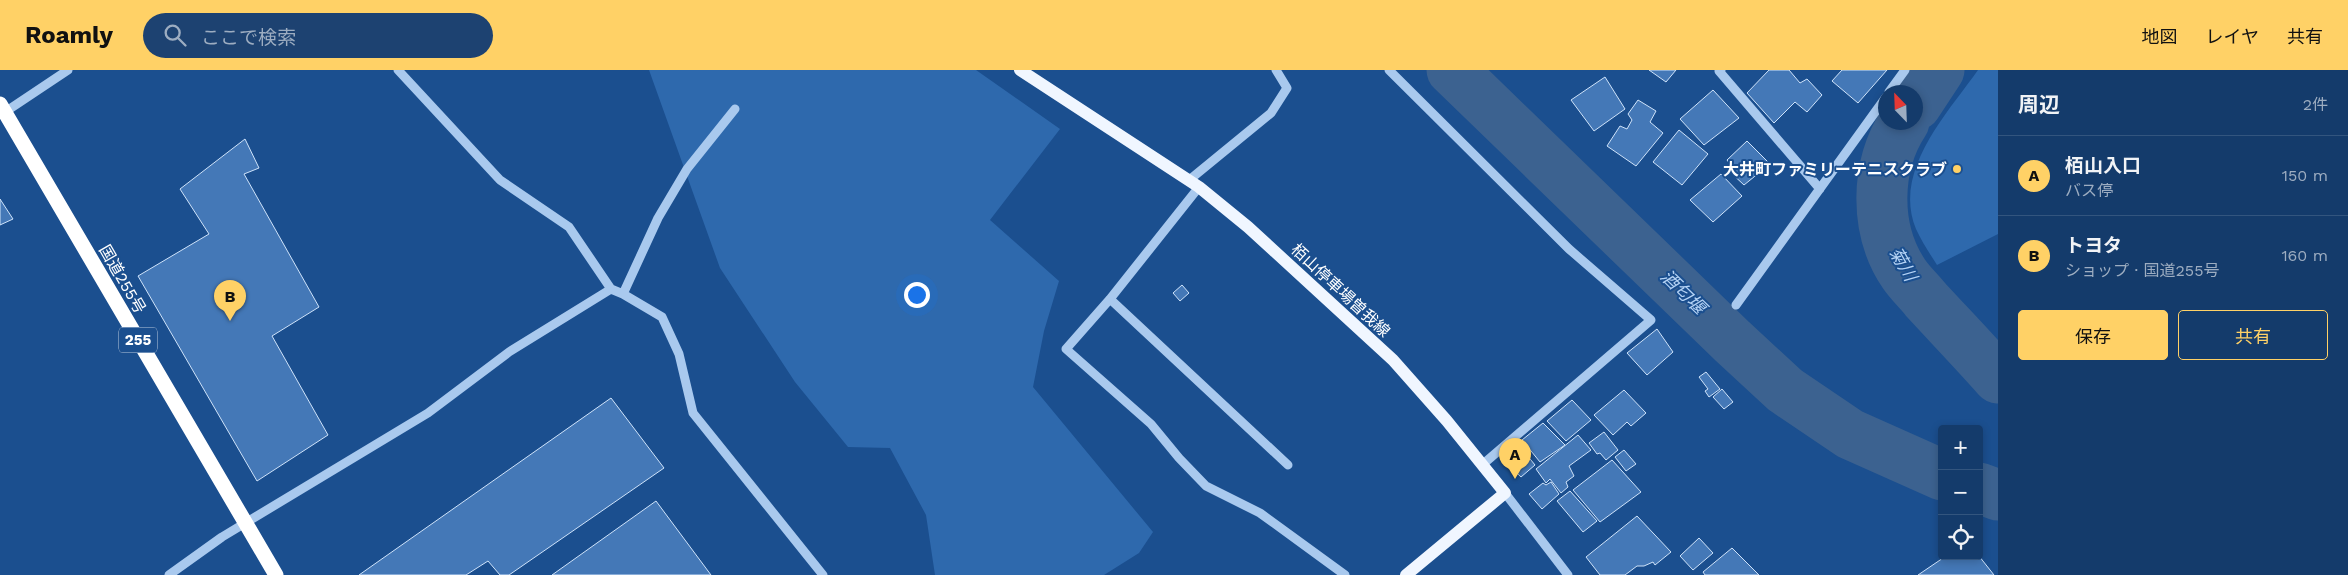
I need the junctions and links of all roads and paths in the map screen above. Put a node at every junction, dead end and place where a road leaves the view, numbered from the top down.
1 (68, 70) edge
2 (398, 70) edge
3 (1020, 70) edge
4 (1276, 70) edge
5 (1389, 70) edge
6 (1721, 70) edge
7 (1905, 70) edge
8 (1894, 85) edge
9 (1878, 108) edge
10 (735, 109) dead end
11 (2, 111) edge
12 (1194, 184) junction
13 (1820, 188) junction
14 (610, 289) junction
15 (623, 294) junction
16 (1110, 299) junction
17 (1736, 305) dead end
18 (1288, 465) dead end
19 (1482, 465) junction
20 (1505, 493) junction
21 (245, 522) junction
22 (169, 575) edge
23 (276, 575) edge
24 (823, 575) edge
25 (1345, 575) edge
26 (1406, 575) edge
27 (1568, 575) edge

1 - 11 street
2 - 14 street
3 - 12 main road, 栢山停車場曽我線
4 - 12 street
5 - 19 street
6 - 13 street
7 - 8 street
9 - 13 street
10 - 15 street
11 - 21 highway, 国道255号 / 255
12 - 16 street
12 - 19 main road, 栢山停車場曽我線
13 - 17 street
14 - 15 street
14 - 21 street
15 - 24 street
16 - 18 street
16 - 25 street
19 - 20 main road, 栢山停車場曽我線
20 - 26 main road
20 - 27 street
21 - 22 street
21 - 23 highway, 国道255号 / 255

